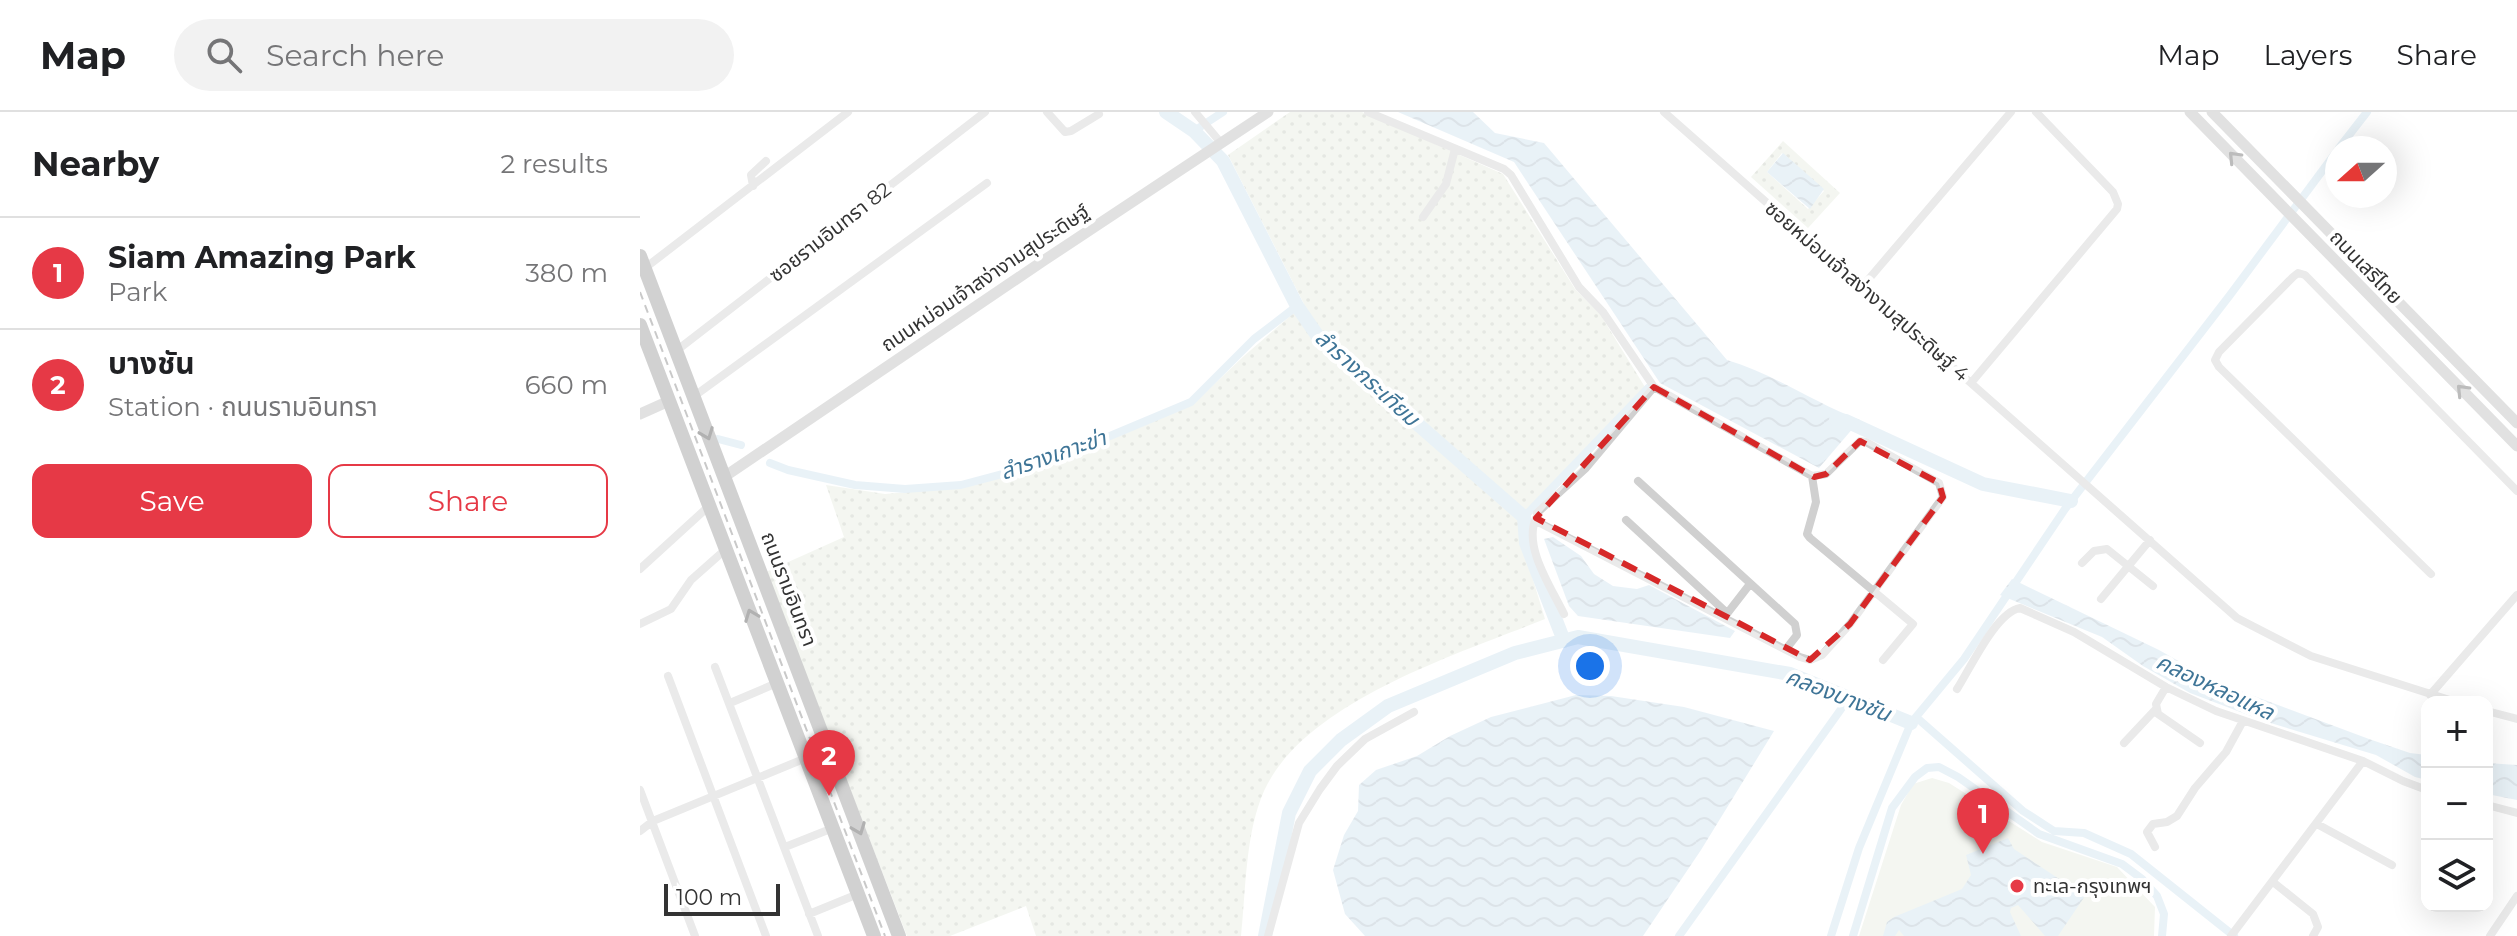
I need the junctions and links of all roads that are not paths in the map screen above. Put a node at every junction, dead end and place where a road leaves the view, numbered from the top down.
1 (848, 112) edge
2 (985, 112) edge
3 (1047, 112) edge
4 (1195, 112) edge
5 (1268, 112) edge
6 (1368, 112) edge
7 (1664, 112) edge
8 (2011, 112) edge
9 (2036, 112) edge
10 (2190, 112) edge
11 (2212, 112) edge
12 (1099, 114) edge
13 (1219, 144) junction
14 (1455, 149) junction
15 (766, 161) dead end
16 (987, 183) dead end
17 (753, 186) junction
18 (1423, 217) dead end
19 (642, 262) edge
20 (1862, 287) junction
21 (640, 325) edge
22 (676, 351) junction
23 (1971, 383) junction
24 (1654, 387) junction
25 (693, 397) junction
26 (669, 401) junction
27 (640, 414) edge
28 (2517, 423) edge
29 (2517, 446) edge
30 (1812, 476) junction
31 (724, 477) junction
32 (1638, 481) dead end
33 (2517, 491) edge
34 (709, 506) junction
35 (1536, 518) junction
36 (1626, 520) dead end
37 (2150, 540) junction
38 (726, 549) junction
39 (2082, 563) dead end
40 (2129, 567) junction
41 (640, 569) edge
42 (2431, 574) dead end
43 (1750, 584) junction
44 (2153, 586) dead end
45 (1873, 593) junction
46 (2517, 595) edge
47 (2101, 599) dead end
48 (1564, 614) dead end
49 (1725, 615) junction
50 (640, 624) edge
51 (1786, 649) junction
52 (1883, 660) dead end
53 (715, 667) dead end
54 (799, 672) junction
55 (668, 676) dead end
56 (777, 682) junction
57 (2166, 687) junction
58 (1957, 689) dead end
59 (2430, 695) junction
60 (2434, 696) edge
61 (730, 703) junction
62 (2156, 709) junction
63 (1414, 712) dead end
64 (2493, 713) edge
65 (2517, 719) edge
66 (2243, 721) junction
67 (2124, 743) dead end
68 (2200, 743) dead end
69 (806, 758) junction
70 (2363, 761) junction
71 (758, 778) junction
72 (2421, 788) edge
73 (640, 790) edge
74 (713, 795) junction
75 (2493, 807) edge
76 (2517, 813) edge
77 (653, 821) junction
78 (2317, 824) junction
79 (833, 828) junction
80 (640, 831) edge
81 (785, 847) junction
82 (2155, 847) dead end
83 (2392, 865) dead end
84 (2273, 882) junction
85 (858, 894) junction
86 (2517, 896) edge
87 (809, 914) junction
88 (695, 936) edge
89 (766, 936) edge
90 (818, 936) edge
91 (874, 936) edge
92 (899, 936) edge
93 (1268, 936) edge
94 (2231, 936) edge
95 (2313, 936) edge
96 (2490, 936) edge

1 - 17 street
2 - 22 street, ซอยรามอินทรา 82
3 - 12 street
4 - 13 street
5 - 13 main road, ถนนหม่อมเจ้าสง่างามสุประดิษฐ์
6 - 14 street
7 - 20 street, ซอยหม่อมเจ้าสง่างามสุประดิษฐ์ 4
8 - 20 street
9 - 23 street
29 -> 10 main road, ถนนเสรีไทย
11 - 28 main road, ถนนเสรีไทย
13 - 31 main road, ถนนหม่อมเจ้าสง่างามสุประดิษฐ์
14 - 18 street
14 - 24 street
15 - 17 street
16 - 25 street
17 - 19 street
19 - 22 highway, ถนนรามอินทรา
20 - 23 street, ซอยหม่อมเจ้าสง่างามสุประดิษฐ์ 4
21 - 26 highway
22 - 25 highway, ถนนรามอินทรา
23 - 37 street, ซอยหม่อมเจ้าสง่างามสุประดิษฐ์ 4
24 - 30 street
24 - 35 street
25 -> 31 highway, ถนนรามอินทรา
26 - 27 main road
26 - 34 highway
30 - 45 street
30 - 45 street
31 - 54 highway, ถนนรามอินทรา
32 - 43 street
33 - 42 street
34 - 38 highway
34 - 41 street
35 - 48 street
35 - 49 street
36 - 49 street
37 - 40 street
37 - 59 street, ซอยหม่อมเจ้าสง่างามสุประดิษฐ์ 4
38 - 50 street
56 -> 38 highway
39 - 40 street
40 - 44 street
40 - 47 street
43 - 49 street
43 - 51 street
45 - 51 street
45 - 52 street
46 - 59 street
49 - 51 street
53 - 61 street
54 - 56 highway
54 -> 92 highway, ถนนรามอินทรา
55 - 74 street
56 - 61 street
56 - 69 highway
57 - 58 street
57 - 62 street
57 - 66 street
59 - 60 street, ซอยหม่อมเจ้าสง่างามสุประดิษฐ์ 4
61 - 71 street
62 - 67 street
62 - 68 street
63 - 93 street
64 - 65 street
66 - 70 street
66 - 82 street
69 - 71 street
69 - 79 highway
70 - 72 street
70 - 78 street
71 - 74 street
71 - 81 street
73 - 77 street
74 - 77 street
74 - 89 street
75 - 76 street
77 - 80 street
77 - 88 street
78 - 83 street
78 - 84 street
79 - 81 street
79 - 85 highway
81 - 87 street
84 - 94 street
84 - 95 street
85 - 87 street
85 - 91 highway
86 - 96 street
87 - 90 street

